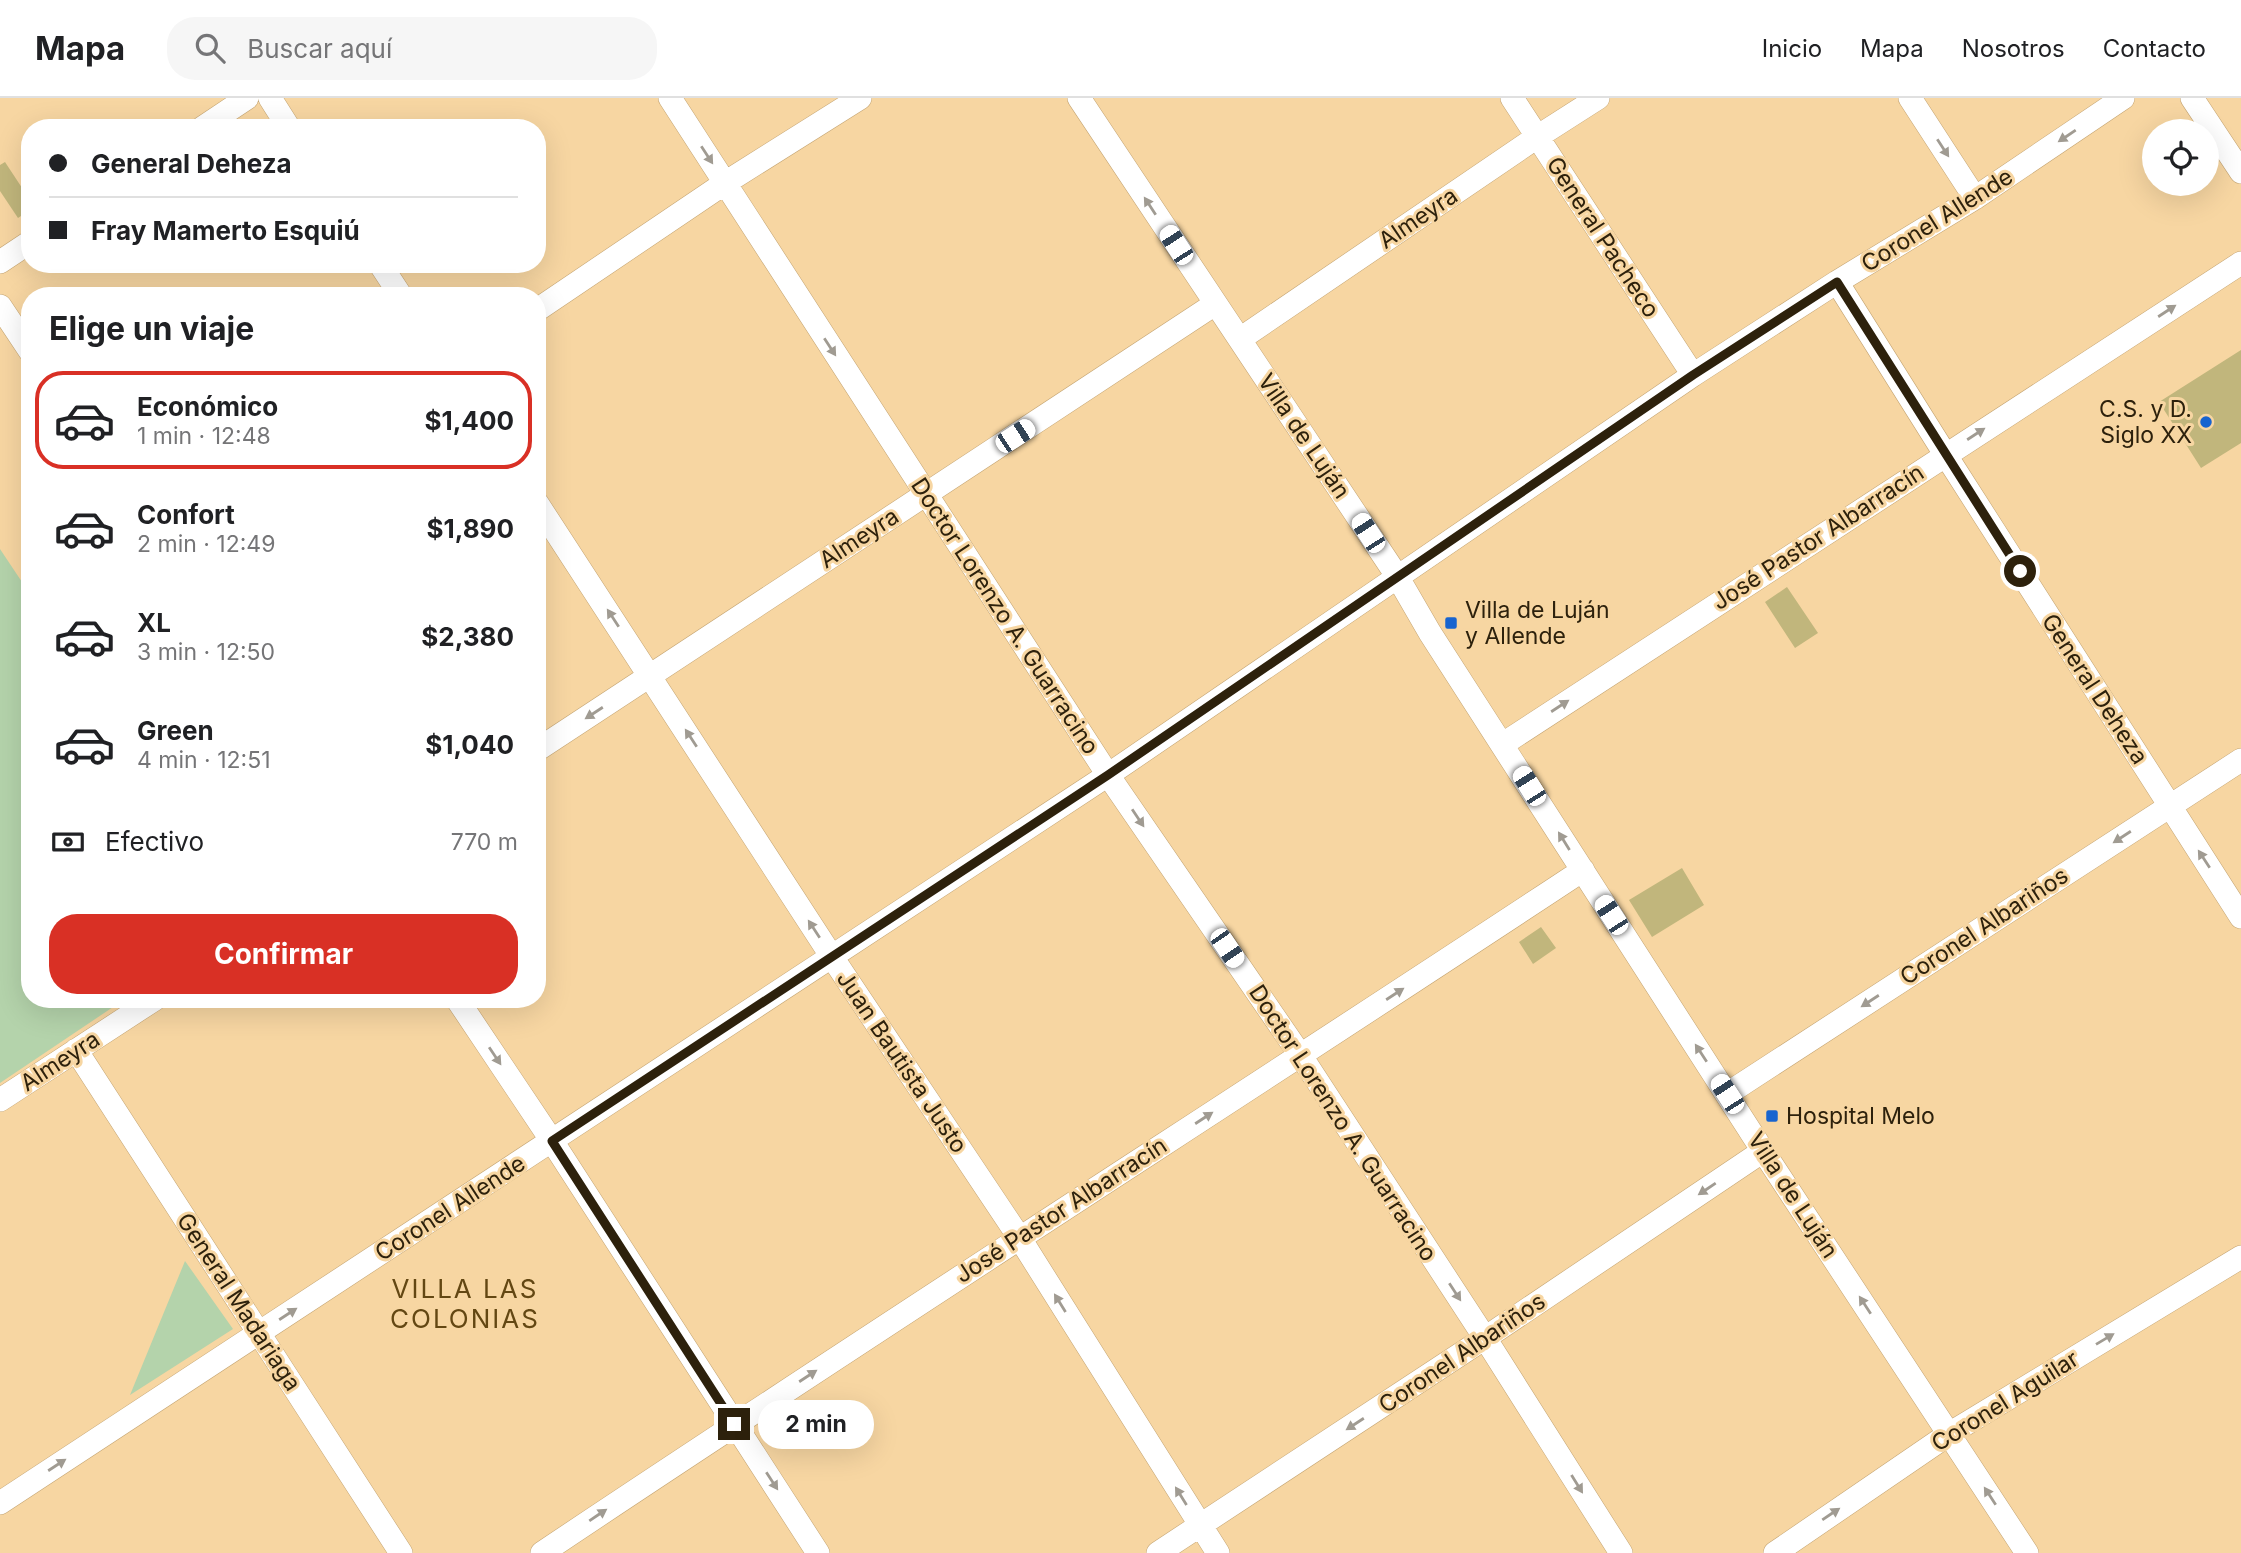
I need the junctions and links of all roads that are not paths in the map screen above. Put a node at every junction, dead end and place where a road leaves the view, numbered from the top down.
1 (247, 98) edge
2 (270, 98) edge
3 (670, 98) edge
4 (860, 98) edge
5 (1079, 98) edge
6 (1512, 98) edge
7 (1598, 98) edge
8 (1910, 98) edge
9 (2123, 98) edge
10 (2192, 98) edge
11 (216, 119) edge
12 (283, 119) edge
13 (1537, 136) junction
14 (2241, 172) edge
15 (725, 183) junction
16 (1975, 198) junction
17 (21, 248) edge
18 (0, 262) edge
19 (2241, 264) edge
20 (1837, 282) junction
21 (546, 304) edge
22 (1215, 304) junction
23 (0, 306) edge
24 (21, 338) edge
25 (1240, 339) junction
26 (1693, 375) junction
27 (1945, 454) junction
28 (926, 494) junction
29 (546, 517) edge
30 (1397, 576) junction
31 (650, 675) junction
32 (546, 744) edge
33 (1503, 744) junction
34 (2241, 760) edge
35 (1108, 775) junction
36 (2170, 806) junction
37 (1583, 870) junction
38 (2241, 917) edge
39 (832, 957) junction
40 (141, 1008) edge
41 (463, 1008) edge
42 (76, 1051) junction
43 (1301, 1056) junction
44 (1727, 1094) junction
45 (0, 1100) edge
46 (552, 1141) junction
47 (1763, 1150) junction
48 (1019, 1237) junction
49 (2241, 1257) edge
50 (259, 1333) junction
51 (1485, 1338) junction
52 (734, 1424) junction
53 (1949, 1434) junction
54 (0, 1503) edge
55 (1200, 1525) junction
56 (401, 1553) edge
57 (542, 1553) edge
58 (818, 1553) edge
59 (1158, 1553) edge
60 (1218, 1553) edge
61 (1621, 1553) edge
62 (1775, 1553) edge
63 (2027, 1553) edge

1 - 11 street
2 - 12 street
3 -> 15 street, Doctor Lorenzo A. Guarracino
4 - 15 street
22 -> 5 street, Villa de Luján
6 - 13 street, General Pacheco
7 - 13 street, Almeyra
8 -> 16 street
9 -> 16 street, Coronel Allende
10 - 14 street
13 - 25 street, Almeyra
13 - 26 street, General Pacheco
15 - 21 street
15 -> 28 street, Doctor Lorenzo A. Guarracino
16 - 20 street, Coronel Allende
17 - 18 street
27 -> 19 street, José Pastor Albarracín
20 - 26 street, Coronel Allende
20 - 27 street, General Deheza
22 - 25 street, Villa de Luján
22 - 28 street, Almeyra
23 - 24 street
25 - 30 street, Villa de Luján
26 - 30 street, Coronel Allende
33 -> 27 street, José Pastor Albarracín
27 - 36 street, General Deheza
28 - 31 street, Almeyra
28 - 35 street, Doctor Lorenzo A. Guarracino
31 -> 29 street, Juan Bautista Justo
30 - 33 street, Villa de Luján
30 - 35 street, Coronel Allende
31 -> 32 street, Almeyra
39 -> 31 street, Juan Bautista Justo
37 -> 33 street, Villa de Luján
34 - 36 street, Coronel Albariños
35 - 39 street, Coronel Allende
35 -> 43 street, Doctor Lorenzo A. Guarracino
38 -> 36 street, General Deheza
36 -> 44 street, Coronel Albariños
43 -> 37 street, José Pastor Albarracín
44 -> 37 street, Villa de Luján
39 - 46 street, Coronel Allende
39 - 48 street, Juan Bautista Justo
40 - 42 street, Almeyra
41 -> 46 street
42 - 45 street, Almeyra
42 - 50 street, General Madariaga
48 -> 43 street, José Pastor Albarracín
43 -> 51 street, Doctor Lorenzo A. Guarracino
44 - 47 street, Villa de Luján
50 -> 46 street, Coronel Allende
46 - 52 street
47 -> 51 street, Coronel Albariños
53 -> 47 street, Villa de Luján
52 -> 48 street, José Pastor Albarracín
55 -> 48 street, Juan Bautista Justo
53 -> 49 street, Coronel Aguilar
54 -> 50 street, Coronel Allende
50 - 56 street, General Madariaga
51 -> 55 street, Coronel Albariños
51 -> 61 street, Doctor Lorenzo A. Guarracino
57 -> 52 street, José Pastor Albarracín
52 -> 58 street
62 -> 53 street, Coronel Aguilar
63 -> 53 street, Villa de Luján
55 - 59 street, Coronel Albariños
55 - 60 street, Juan Bautista Justo

